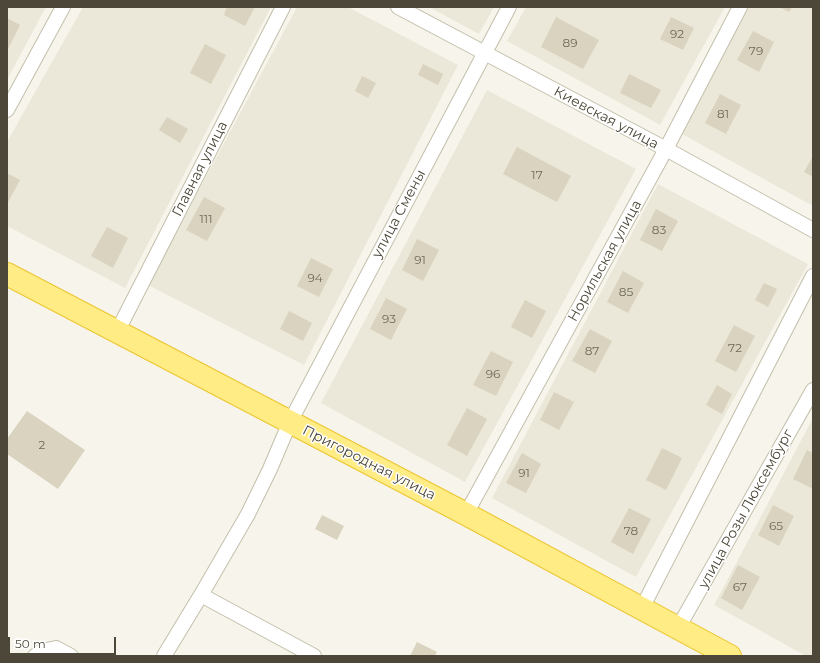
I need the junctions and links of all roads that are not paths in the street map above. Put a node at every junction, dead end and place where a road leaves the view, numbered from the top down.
1 (63, 7) edge
2 (283, 7) edge
3 (398, 7) edge
4 (509, 7) edge
5 (740, 7) edge
6 (484, 53) junction
7 (7, 110) edge
8 (666, 149) junction
9 (813, 230) edge
10 (7, 274) edge
11 (813, 276) edge
12 (117, 332) junction
13 (813, 390) edge
14 (290, 422) junction
15 (466, 514) junction
16 (201, 595) junction
17 (642, 608) junction
18 (678, 628) junction
19 (35, 656) edge
20 (71, 656) edge
21 (164, 656) edge
22 (314, 656) edge
23 (730, 656) edge

1 - 7 street
2 - 12 street, Главная улица
3 - 6 street, Киевская улица
4 - 6 street, улица Смены
5 - 8 street, Норильская улица
6 - 8 street, Киевская улица
6 - 14 street, улица Смены
8 - 9 street, Киевская улица
8 - 15 street, Норильская улица
10 - 12 highway, Пригородная улица
11 - 17 street
12 - 14 highway, Пригородная улица
13 - 18 street, улица Розы Люксембург
14 - 15 highway, Пригородная улица
14 - 16 street, улица Смены
15 - 17 highway, Пригородная улица
16 - 21 street, улица Смены
16 - 22 street
17 - 18 highway, Пригородная улица
18 - 23 highway, Пригородная улица
19 - 20 street

